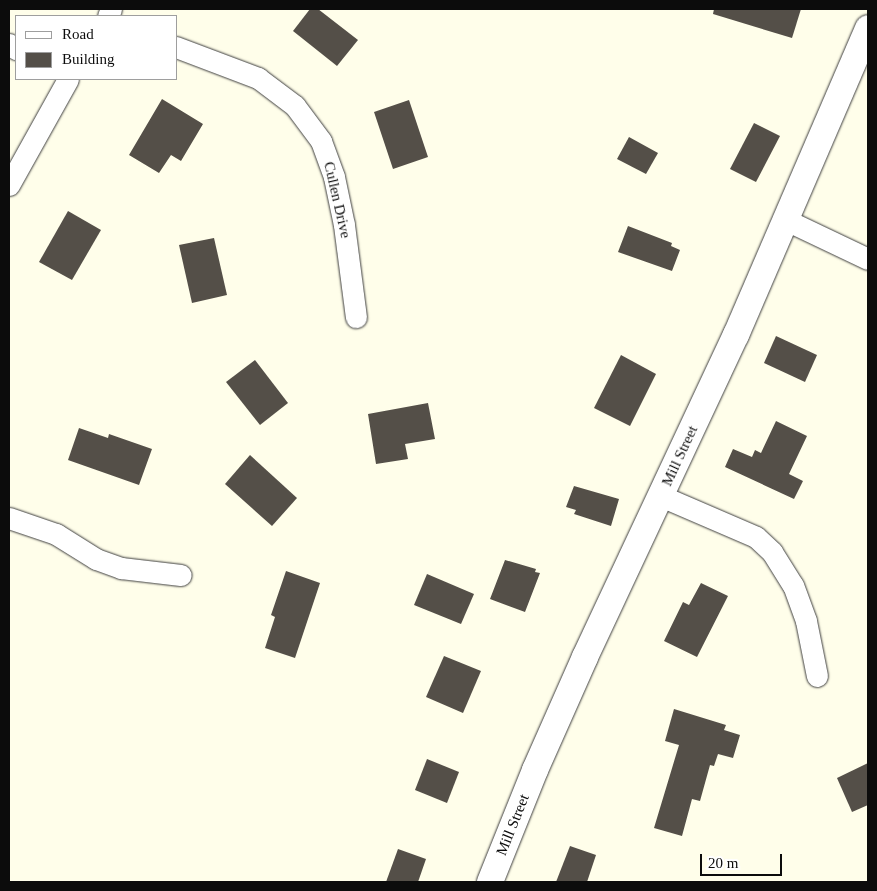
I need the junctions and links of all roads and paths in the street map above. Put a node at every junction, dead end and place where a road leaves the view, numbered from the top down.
1 (868, 28) edge
2 (178, 49) edge
3 (66, 80) edge
4 (9, 185) edge
5 (784, 219) junction
6 (868, 259) edge
7 (356, 317) dead end
8 (661, 496) junction
9 (9, 518) edge
10 (181, 575) dead end
11 (817, 676) dead end
12 (490, 882) edge

1 - 5 street, Mill Street
2 - 7 street, Cullen Drive
3 - 4 street
5 - 6 street
5 - 8 street, Mill Street
8 - 11 street
8 - 12 street, Mill Street
9 - 10 street

